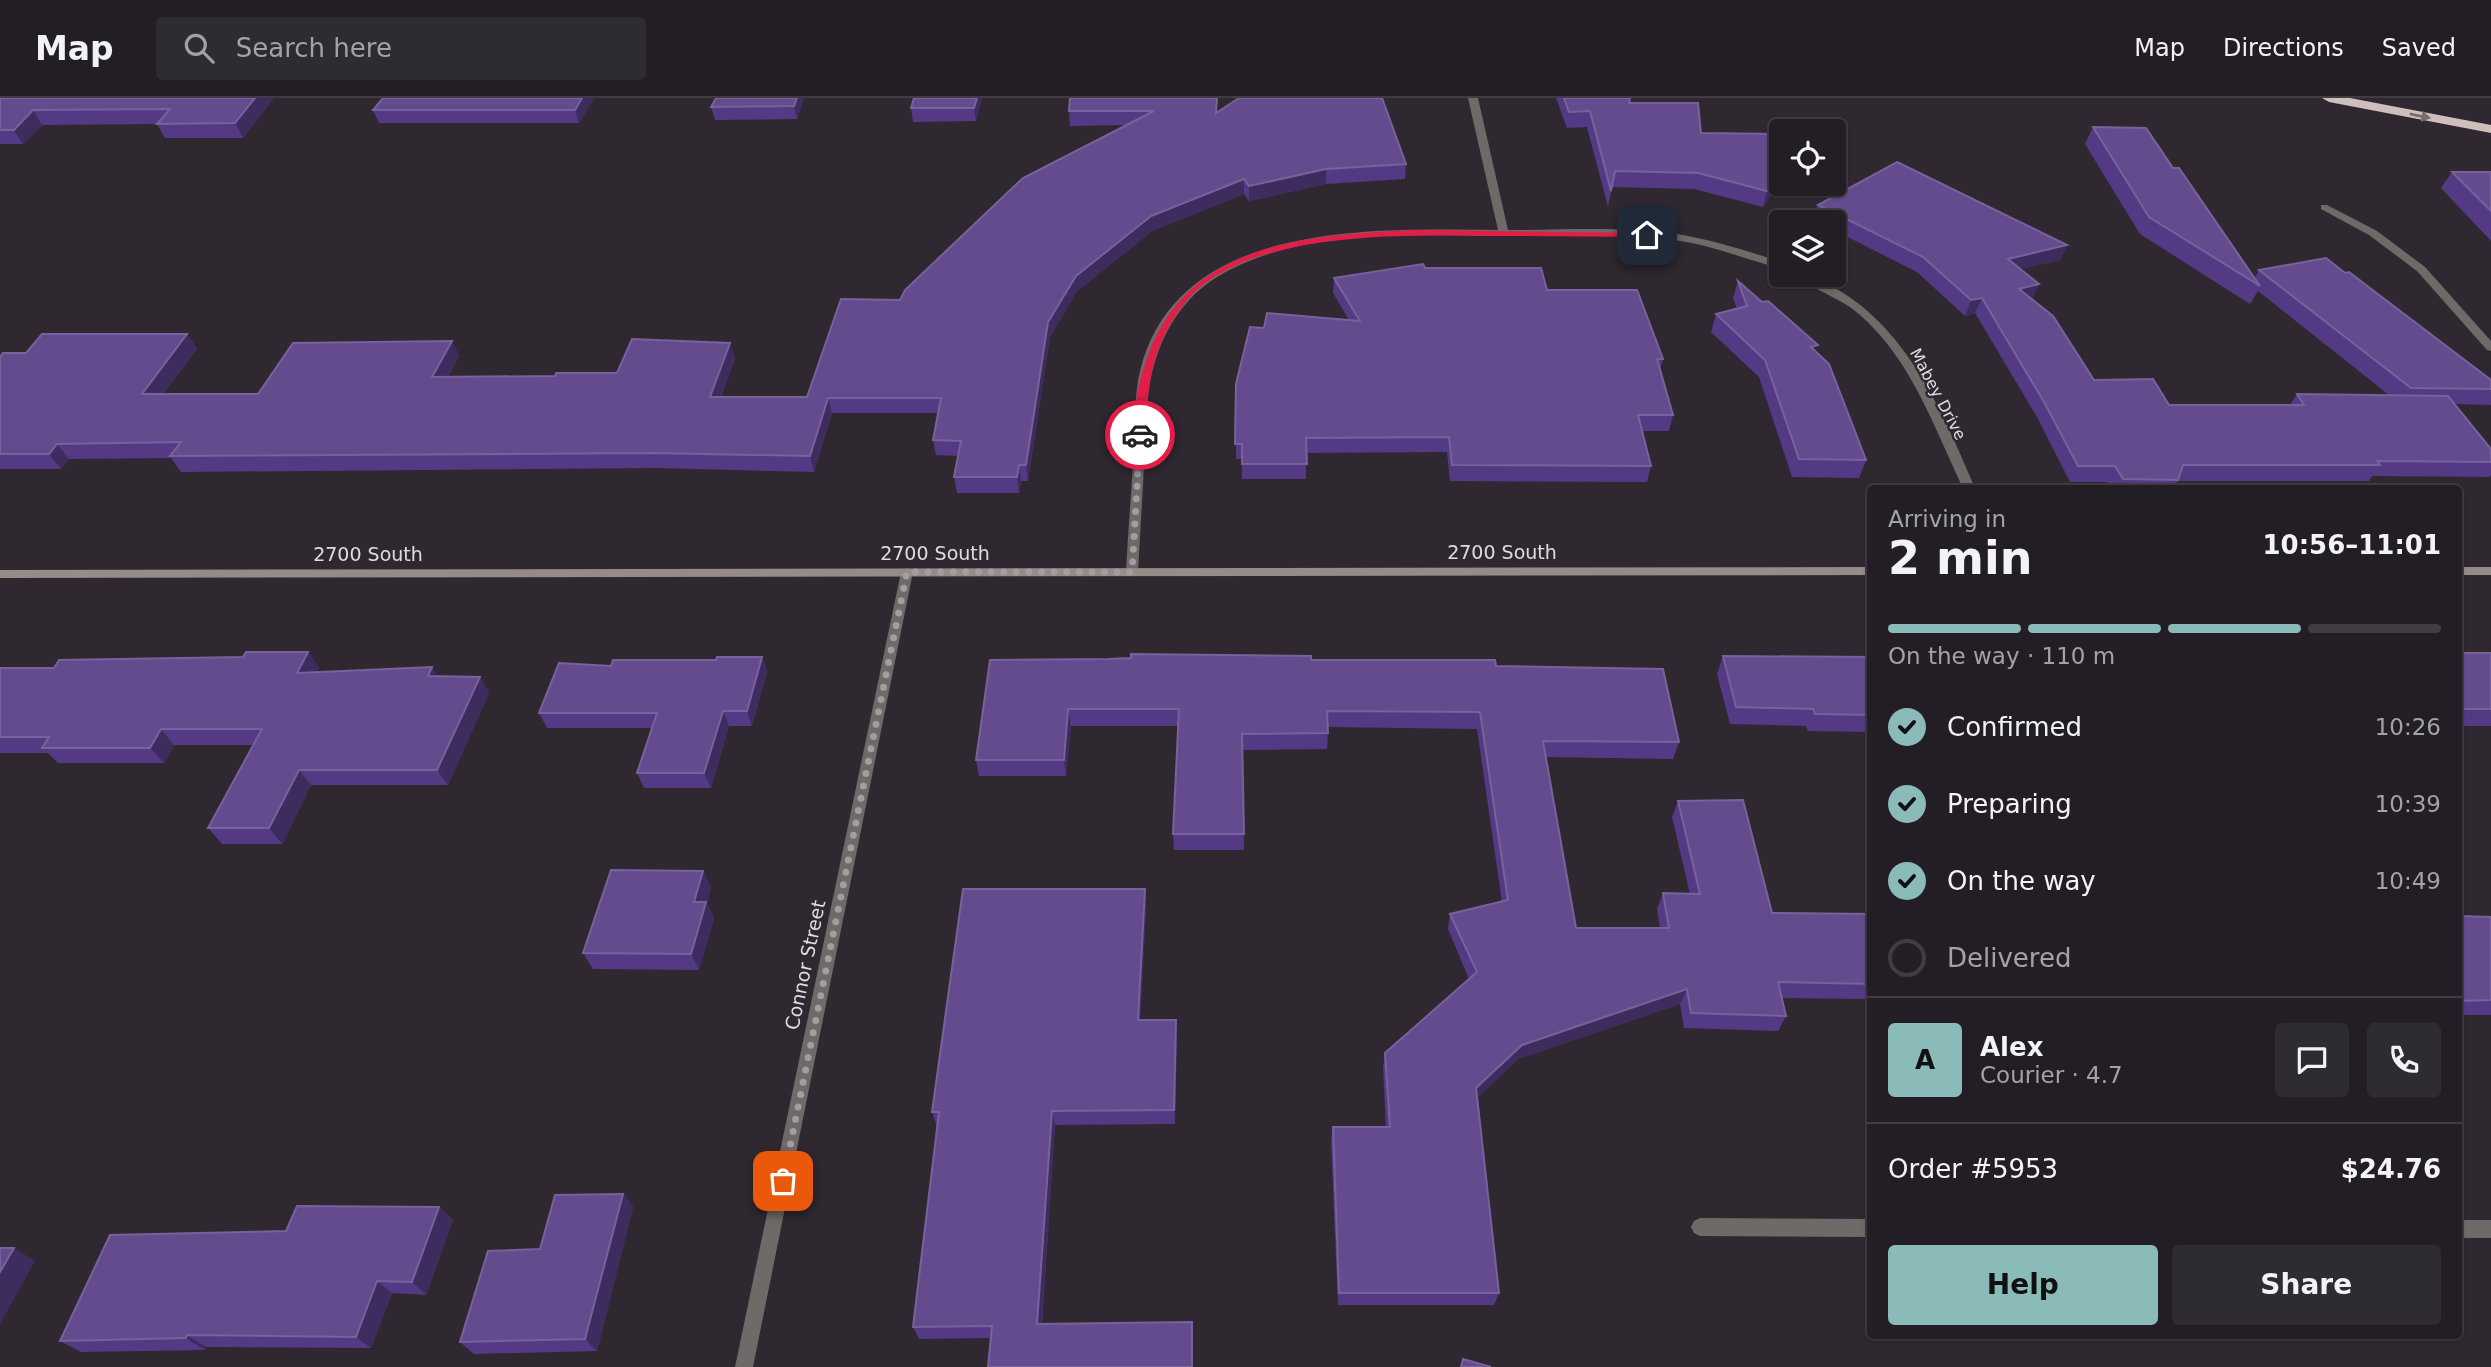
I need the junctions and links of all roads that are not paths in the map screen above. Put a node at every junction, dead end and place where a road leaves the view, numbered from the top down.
1 (1473, 98) edge
2 (2329, 98) edge
3 (2491, 129) edge
4 (2325, 207) dead end
5 (1504, 233) junction
6 (1769, 261) edge
7 (1824, 287) edge
8 (2491, 348) edge
9 (1968, 485) edge
10 (1867, 571) edge
11 (2462, 571) edge
12 (2491, 571) edge
13 (907, 572) junction
14 (1132, 572) junction
15 (0, 574) edge
16 (1700, 1227) dead end
17 (1867, 1228) edge
18 (2462, 1229) edge
19 (2491, 1229) edge
20 (744, 1367) edge

1 - 5 street
2 -> 3 highway
4 - 8 street
5 - 6 street
5 - 14 street
7 - 9 street, Mabey Drive
10 - 14 street, 2700 South
11 - 12 street
13 - 14 street, 2700 South
13 - 15 street, 2700 South
13 - 20 street, Connor Street
16 - 17 street
18 - 19 street

